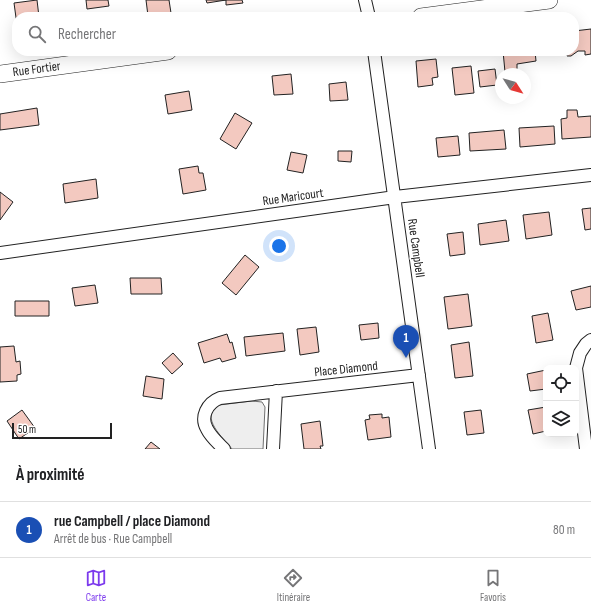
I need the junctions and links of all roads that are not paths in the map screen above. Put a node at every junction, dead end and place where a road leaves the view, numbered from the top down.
1 (365, 0) edge
2 (550, 0) edge
3 (368, 12) edge
4 (459, 12) edge
5 (131, 56) edge
6 (375, 56) edge
7 (0, 74) edge
8 (591, 175) edge
9 (395, 197) junction
10 (0, 253) edge
11 (591, 340) edge
12 (419, 375) junction
13 (276, 391) junction
14 (224, 449) edge
15 (273, 449) edge
16 (429, 449) edge
17 (586, 449) edge

1 - 3 street
2 - 4 street
5 - 7 street, Rue Fortier
6 - 9 street, Rue Campbell
8 - 9 street, Rue Maricourt
9 - 10 street, Rue Maricourt
9 - 12 street, Rue Campbell
11 - 17 street
12 - 13 street, Place Diamond
12 - 16 street, Rue Campbell
13 - 14 street, Place Diamond
13 - 15 street

